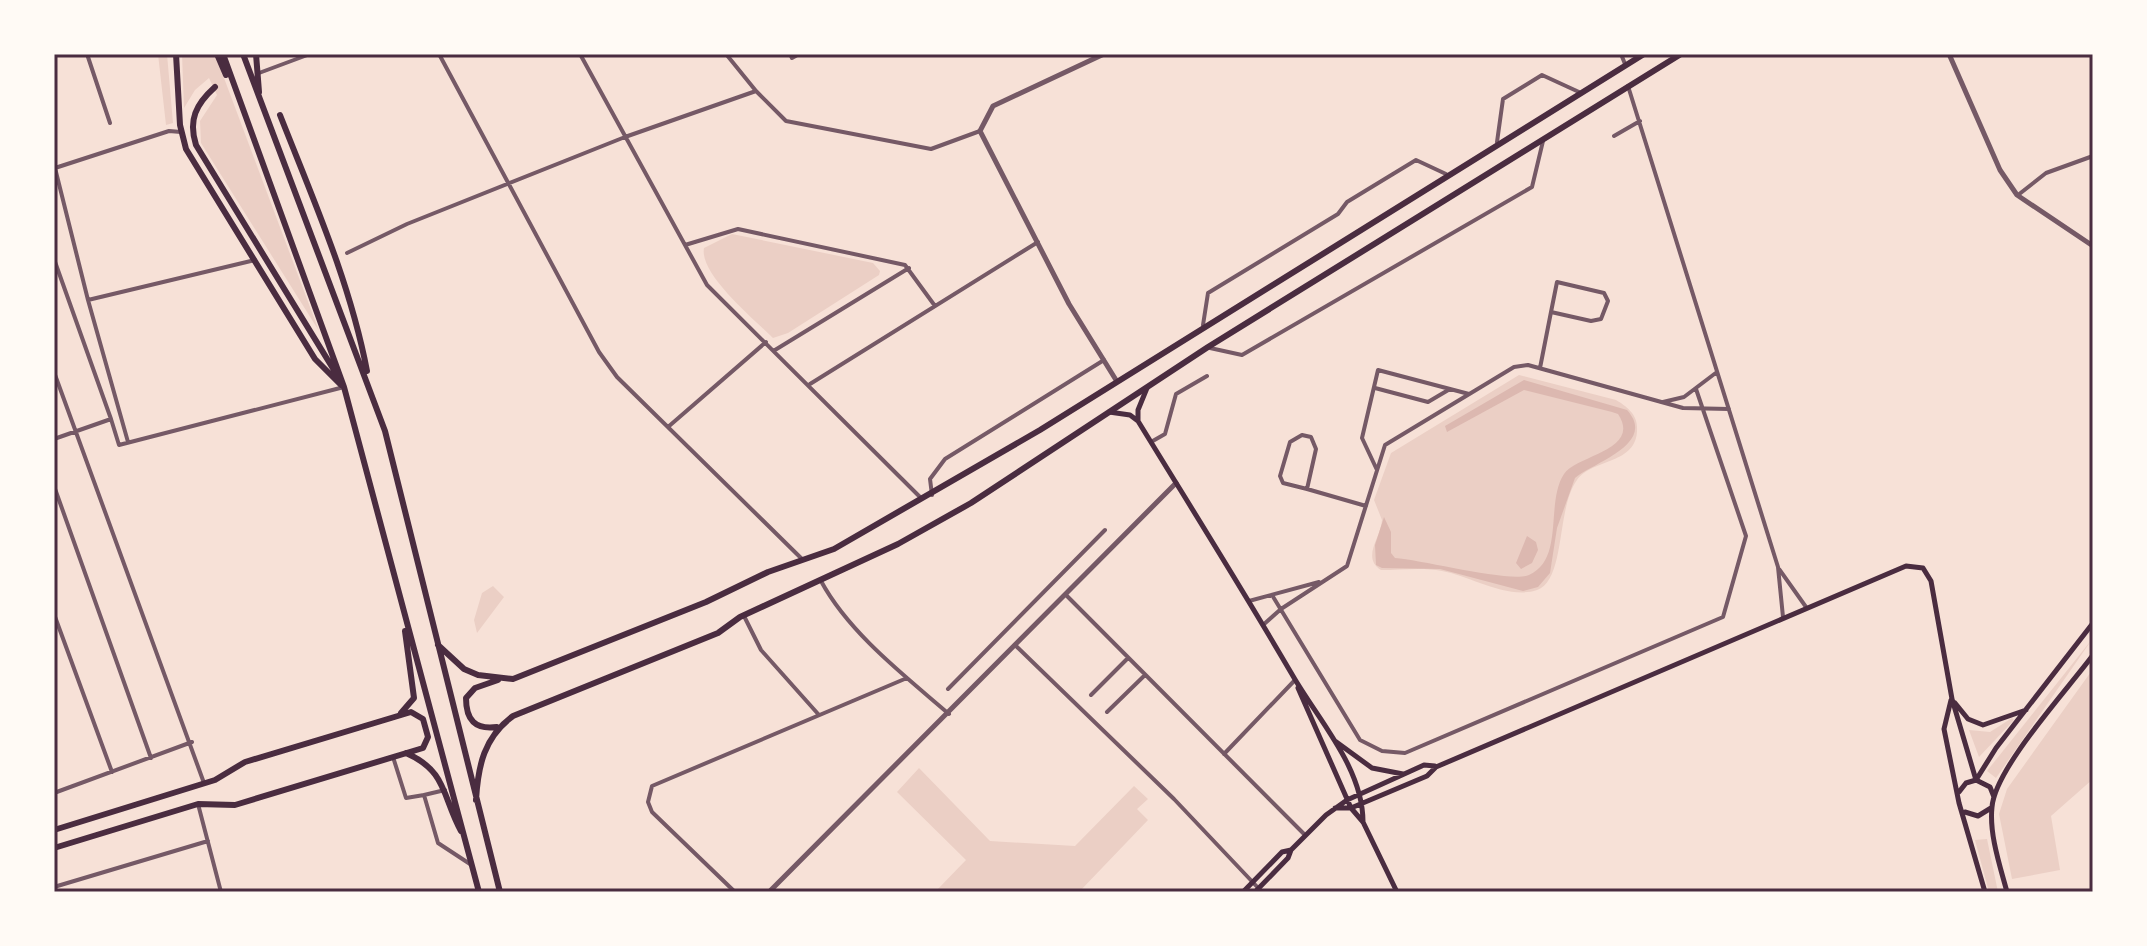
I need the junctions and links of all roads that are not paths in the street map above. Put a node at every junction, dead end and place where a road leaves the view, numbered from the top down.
1 (87, 54) edge
2 (176, 54) edge
3 (220, 54) edge
4 (256, 54) edge
5 (310, 54) edge
6 (439, 54) edge
7 (580, 54) edge
8 (726, 54) edge
9 (790, 54) edge
10 (799, 54) edge
11 (1104, 54) edge
12 (1621, 54) edge
13 (1644, 54) edge
14 (1681, 54) edge
15 (1949, 54) edge
16 (243, 56) edge
17 (1625, 64) junction
18 (259, 73) junction
19 (1628, 84) junction
20 (215, 87) dead end
21 (756, 91) junction
22 (1579, 92) junction
23 (259, 100) junction
24 (241, 107) junction
25 (280, 115) dead end
26 (1640, 121) junction
27 (110, 123) dead end
28 (980, 131) junction
29 (181, 132) junction
30 (1544, 136) junction
31 (1614, 136) dead end
32 (625, 137) junction
33 (1497, 142) junction
34 (2093, 156) edge
35 (54, 167) edge
36 (1446, 174) junction
37 (508, 185) junction
38 (2017, 195) junction
39 (1038, 242) junction
40 (684, 245) junction
41 (2093, 246) edge
42 (347, 253) dead end
43 (54, 259) edge
44 (255, 260) junction
45 (909, 268) junction
46 (88, 300) junction
47 (935, 306) junction
48 (1551, 312) junction
49 (1203, 325) junction
50 (766, 342) junction
51 (1208, 347) junction
52 (775, 350) junction
53 (1104, 360) junction
54 (1540, 368) junction
55 (54, 372) edge
56 (1718, 372) junction
57 (1207, 376) dead end
58 (1116, 380) junction
59 (810, 384) junction
60 (1148, 385) junction
61 (370, 386) junction
62 (344, 387) junction
63 (1375, 388) junction
64 (1450, 389) junction
65 (1696, 389) junction
66 (1469, 394) junction
67 (1661, 403) junction
68 (1702, 407) junction
69 (1729, 409) junction
70 (1108, 411) junction
71 (111, 419) junction
72 (1138, 421) junction
73 (668, 427) junction
74 (76, 431) junction
75 (54, 439) edge
76 (128, 442) junction
77 (1151, 442) junction
78 (1377, 470) junction
79 (1176, 483) junction
80 (54, 486) edge
81 (1307, 489) junction
82 (932, 495) junction
83 (923, 499) junction
84 (1366, 506) junction
85 (1105, 530) dead end
86 (803, 560) junction
87 (1778, 567) junction
88 (821, 581) junction
89 (1319, 582) junction
90 (1064, 593) junction
91 (1272, 595) junction
92 (1248, 601) junction
93 (1806, 607) junction
94 (1281, 609) junction
95 (54, 614) edge
96 (405, 616) junction
97 (742, 616) junction
98 (1024, 616) junction
99 (1783, 617) junction
100 (2093, 623) edge
101 (1034, 625) junction
102 (1263, 625) junction
103 (438, 645) junction
104 (1015, 645) junction
105 (2093, 655) edge
106 (1128, 658) junction
107 (1145, 675) junction
108 (907, 678) junction
109 (506, 679) junction
110 (1295, 680) junction
111 (948, 689) dead end
112 (1091, 695) dead end
113 (1952, 699) junction
114 (2027, 709) junction
115 (1107, 712) dead end
116 (949, 714) junction
117 (819, 715) junction
118 (394, 717) junction
119 (497, 727) junction
120 (1333, 739) junction
121 (192, 742) junction
122 (406, 753) junction
123 (1224, 754) junction
124 (393, 757) junction
125 (151, 758) junction
126 (1436, 767) junction
127 (112, 772) junction
128 (1404, 774) junction
129 (1976, 780) junction
130 (204, 783) junction
131 (445, 790) junction
132 (55, 791) edge
133 (1959, 792) junction
134 (424, 795) junction
135 (1353, 797) junction
136 (1994, 798) junction
137 (476, 800) junction
138 (198, 804) junction
139 (1357, 806) junction
140 (1335, 808) junction
141 (1991, 808) junction
142 (1964, 811) junction
143 (1363, 822) junction
144 (54, 830) edge
145 (1305, 836) junction
146 (208, 841) junction
147 (466, 841) junction
148 (54, 848) edge
149 (1291, 850) junction
150 (472, 865) junction
151 (1255, 880) junction
152 (54, 887) edge
153 (1259, 890) edge
154 (221, 892) edge
155 (479, 892) edge
156 (500, 892) edge
157 (735, 892) edge
158 (769, 892) edge
159 (1243, 892) edge
160 (1397, 892) edge
161 (1985, 892) edge
162 (2007, 892) edge

1 - 27 street
2 - 29 main road
3 - 24 main road
3 - 24 main road
4 - 18 main road
5 - 18 street
6 - 37 street
7 - 32 street
8 - 21 street
9 - 10 street
11 - 28 street
12 - 17 street
13 - 17 main road
14 - 19 main road
15 - 38 street
16 - 23 main road
17 - 22 main road
18 - 23 main road
19 - 26 street
19 - 30 main road
20 - 62 main road
21 - 28 street
21 - 32 street
22 - 33 main road
22 - 33 street
23 - 61 main road
24 - 62 main road
25 - 61 main road
26 - 31 street
26 - 56 street
28 - 39 street
29 - 35 street
29 - 44 main road
30 - 51 main road
30 - 51 street
32 - 37 street
32 - 40 street
33 - 36 main road
34 - 38 street
35 - 46 street
36 - 49 main road
36 - 49 street
37 - 42 street
37 - 73 street
38 - 41 street
39 - 47 street
39 - 53 street
40 - 45 street
40 - 50 street
43 - 71 street
44 - 46 street
44 - 62 main road
45 - 47 street
45 - 52 street
46 - 76 street
47 - 59 street
48 - 48 street
48 - 54 street
49 - 58 main road
50 - 52 street
50 - 73 street
51 - 60 main road
52 - 59 street
53 - 58 street
53 - 82 street
54 - 66 street
54 - 67 street
55 - 74 street
56 - 65 street
56 - 69 street
57 - 77 street
58 - 82 main road
59 - 83 street
60 - 70 main road
60 - 72 main road
61 - 103 main road
62 - 76 street
62 - 96 main road
63 - 64 street
63 - 64 street
63 - 78 street
64 - 66 street
65 - 67 street
65 - 68 street
66 - 78 street
67 - 68 street
68 - 69 street
68 - 94 street
69 - 87 street
70 - 72 main road
70 - 88 main road
71 - 74 street
71 - 76 street
72 - 77 main road
73 - 86 street
74 - 75 street
74 - 121 street
77 - 79 main road
78 - 84 street
79 - 90 street
79 - 92 main road
80 - 125 street
81 - 81 street
81 - 84 street
82 - 83 main road
83 - 86 main road
84 - 89 street
85 - 98 street
86 - 109 main road
87 - 93 street
87 - 99 street
88 - 97 main road
88 - 108 street
89 - 91 street
89 - 94 street
90 - 101 street
90 - 106 street
91 - 92 street
91 - 94 street
92 - 102 main road
93 - 99 main road
93 - 113 main road
94 - 102 street
95 - 127 street
96 - 118 main road
96 - 147 main road
97 - 117 street
97 - 119 main road
98 - 101 street
98 - 111 street
99 - 126 main road
100 - 114 main road
101 - 104 street
102 - 110 main road
103 - 109 main road
103 - 137 main road
104 - 116 street
104 - 151 street
105 - 136 main road
106 - 107 street
106 - 112 street
107 - 115 street
107 - 123 street
108 - 116 street
108 - 117 street
109 - 119 main road
110 - 120 main road
110 - 123 street
110 - 135 main road
113 - 114 main road
113 - 129 main road
113 - 133 main road
114 - 129 main road
116 - 158 street
117 - 157 street
118 - 122 main road
118 - 130 main road
119 - 137 main road
120 - 128 main road
120 - 135 main road
121 - 125 street
121 - 130 street
122 - 124 main road
122 - 131 main road
123 - 145 street
124 - 134 street
124 - 138 main road
125 - 127 street
126 - 128 main road
126 - 139 main road
127 - 132 street
128 - 135 main road
129 - 133 main road
129 - 136 main road
130 - 144 main road
131 - 134 street
131 - 147 main road
133 - 142 main road
134 - 150 street
135 - 139 main road
135 - 139 main road
135 - 140 main road
136 - 141 main road
137 - 156 main road
138 - 146 street
138 - 148 main road
139 - 140 main road
139 - 143 main road
139 - 143 main road
140 - 145 main road
141 - 142 main road
141 - 162 main road
142 - 161 main road
143 - 160 main road
145 - 149 main road
146 - 152 street
146 - 154 street
147 - 150 main road
149 - 151 main road
149 - 153 main road
150 - 155 main road
151 - 153 street
151 - 159 main road

